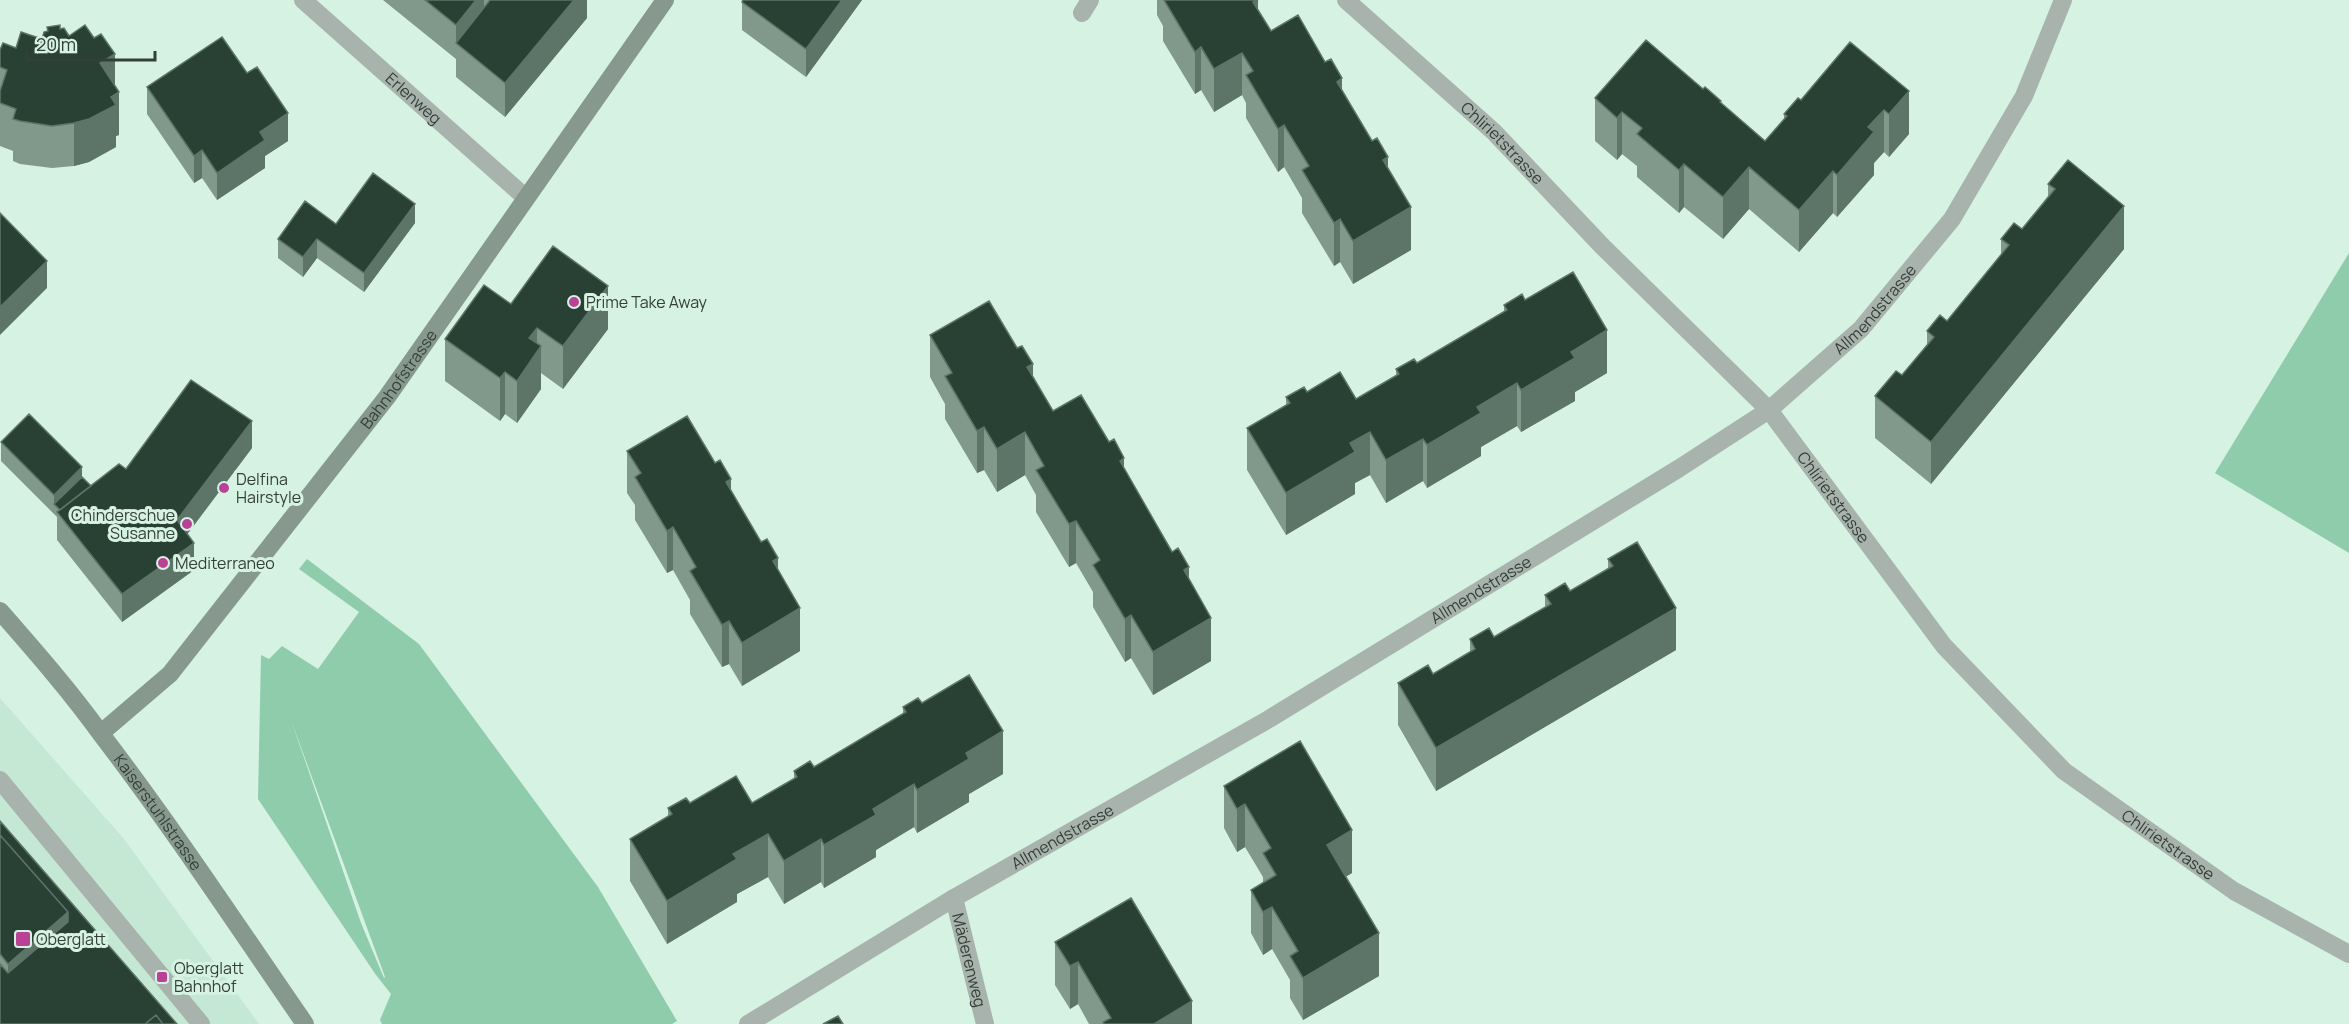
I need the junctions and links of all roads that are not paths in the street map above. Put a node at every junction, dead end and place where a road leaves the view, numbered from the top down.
1 (303, 0) edge
2 (665, 0) edge
3 (1346, 0) edge
4 (2063, 0) edge
5 (525, 198) junction
6 (1769, 410) junction
7 (0, 611) edge
8 (101, 733) junction
9 (0, 780) edge
10 (954, 898) junction
11 (2349, 954) edge
12 (201, 1024) edge
13 (305, 1024) edge
14 (748, 1024) edge
15 (985, 1024) edge

1 - 5 street, Erlenweg
2 - 5 street, Bahnhofstrasse
3 - 6 street, Chlirietstrasse
4 - 6 street, Allmendstrasse
5 - 8 street, Bahnhofstrasse
6 - 10 street, Allmendstrasse
6 - 11 street, Chlirietstrasse
7 - 8 street, Kaiserstuhlstrasse
8 - 13 street, Kaiserstuhlstrasse
9 - 12 street
10 - 14 street, Allmendstrasse
10 - 15 street, Mäderenweg

